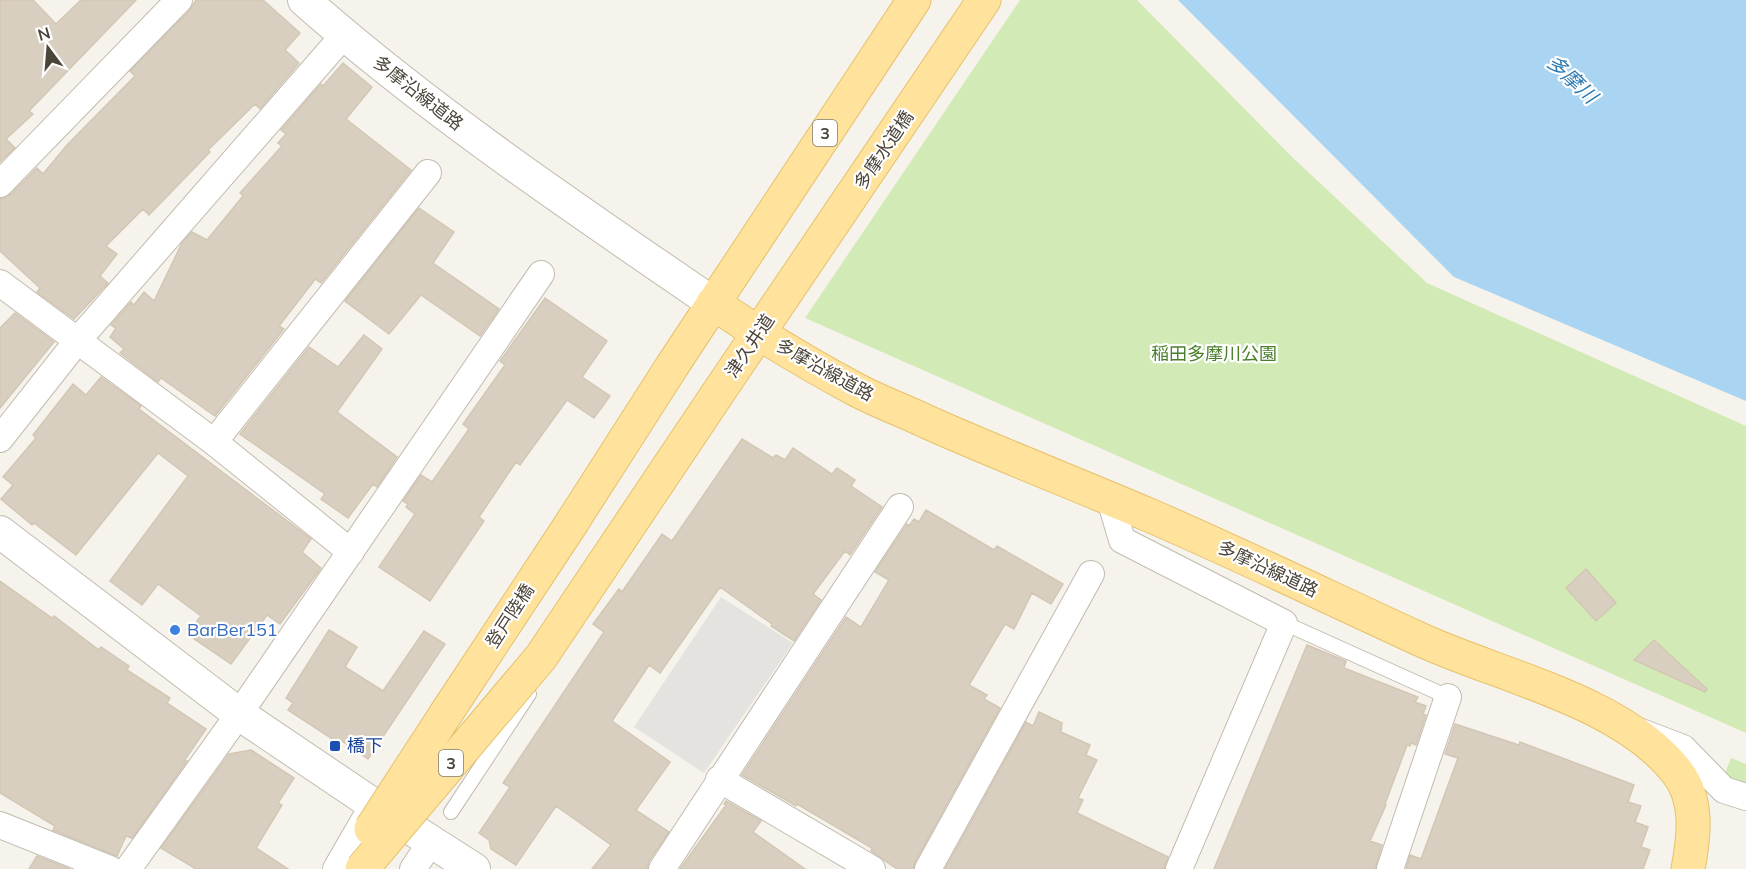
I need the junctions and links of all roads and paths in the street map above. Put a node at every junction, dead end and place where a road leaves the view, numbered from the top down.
1 (179, 0) edge
2 (304, 0) edge
3 (914, 0) edge
4 (984, 0) edge
5 (344, 35) junction
6 (428, 173) dead end
7 (0, 184) edge
8 (541, 274) dead end
9 (0, 283) edge
10 (782, 298) joint
11 (713, 303) junction
12 (759, 333) junction
13 (78, 340) junction
14 (0, 439) edge
15 (214, 442) junction
16 (691, 449) dead end
17 (1106, 497) junction
18 (900, 507) dead end
19 (0, 532) edge
20 (351, 552) junction
21 (1091, 574) dead end
22 (1284, 622) junction
23 (1448, 697) joint
24 (239, 714) junction
25 (1627, 726) junction
26 (719, 779) junction
27 (1746, 797) edge
28 (374, 805) junction
29 (451, 812) dead end
30 (0, 825) edge
31 (433, 840) junction
32 (110, 869) edge
33 (128, 869) edge
34 (336, 869) edge
35 (346, 869) edge
36 (362, 869) edge
37 (413, 869) edge
38 (474, 869) edge
39 (662, 869) edge
40 (872, 869) edge
41 (928, 869) edge
42 (1179, 869) edge
43 (1390, 869) edge
44 (1688, 869) edge

1 - 7 street
2 - 5 street, 多摩沿線道路
3 - 11 main road, 3
4 - 10 main road, 多摩水道橋 / 3
5 - 11 street, 多摩沿線道路
5 - 13 street
6 - 15 street
8 - 20 street
9 - 13 street
10 - 12 main road, 津久井道 / 3
11 - 12 main road, 多摩沿線道路
11 - 35 main road, 登戸陸橋 / 3, bridge
12 - 17 main road, 多摩沿線道路
12 - 36 main road, 津久井道 / 3, bridge
13 - 14 street
13 - 15 street
15 - 20 street
16 - 29 lane
17 - 22 street
17 - 25 main road, 多摩沿線道路
18 - 26 street
19 - 24 street
20 - 24 street
21 - 41 street
22 - 23 lane
22 - 42 street
23 - 43 street
24 - 28 street
24 - 33 street
25 - 27 street
25 - 44 main road, 多摩沿線道路
26 - 39 street
26 - 40 street
28 - 31 street
28 - 34 street
30 - 32 street
31 - 37 street
31 - 38 street

